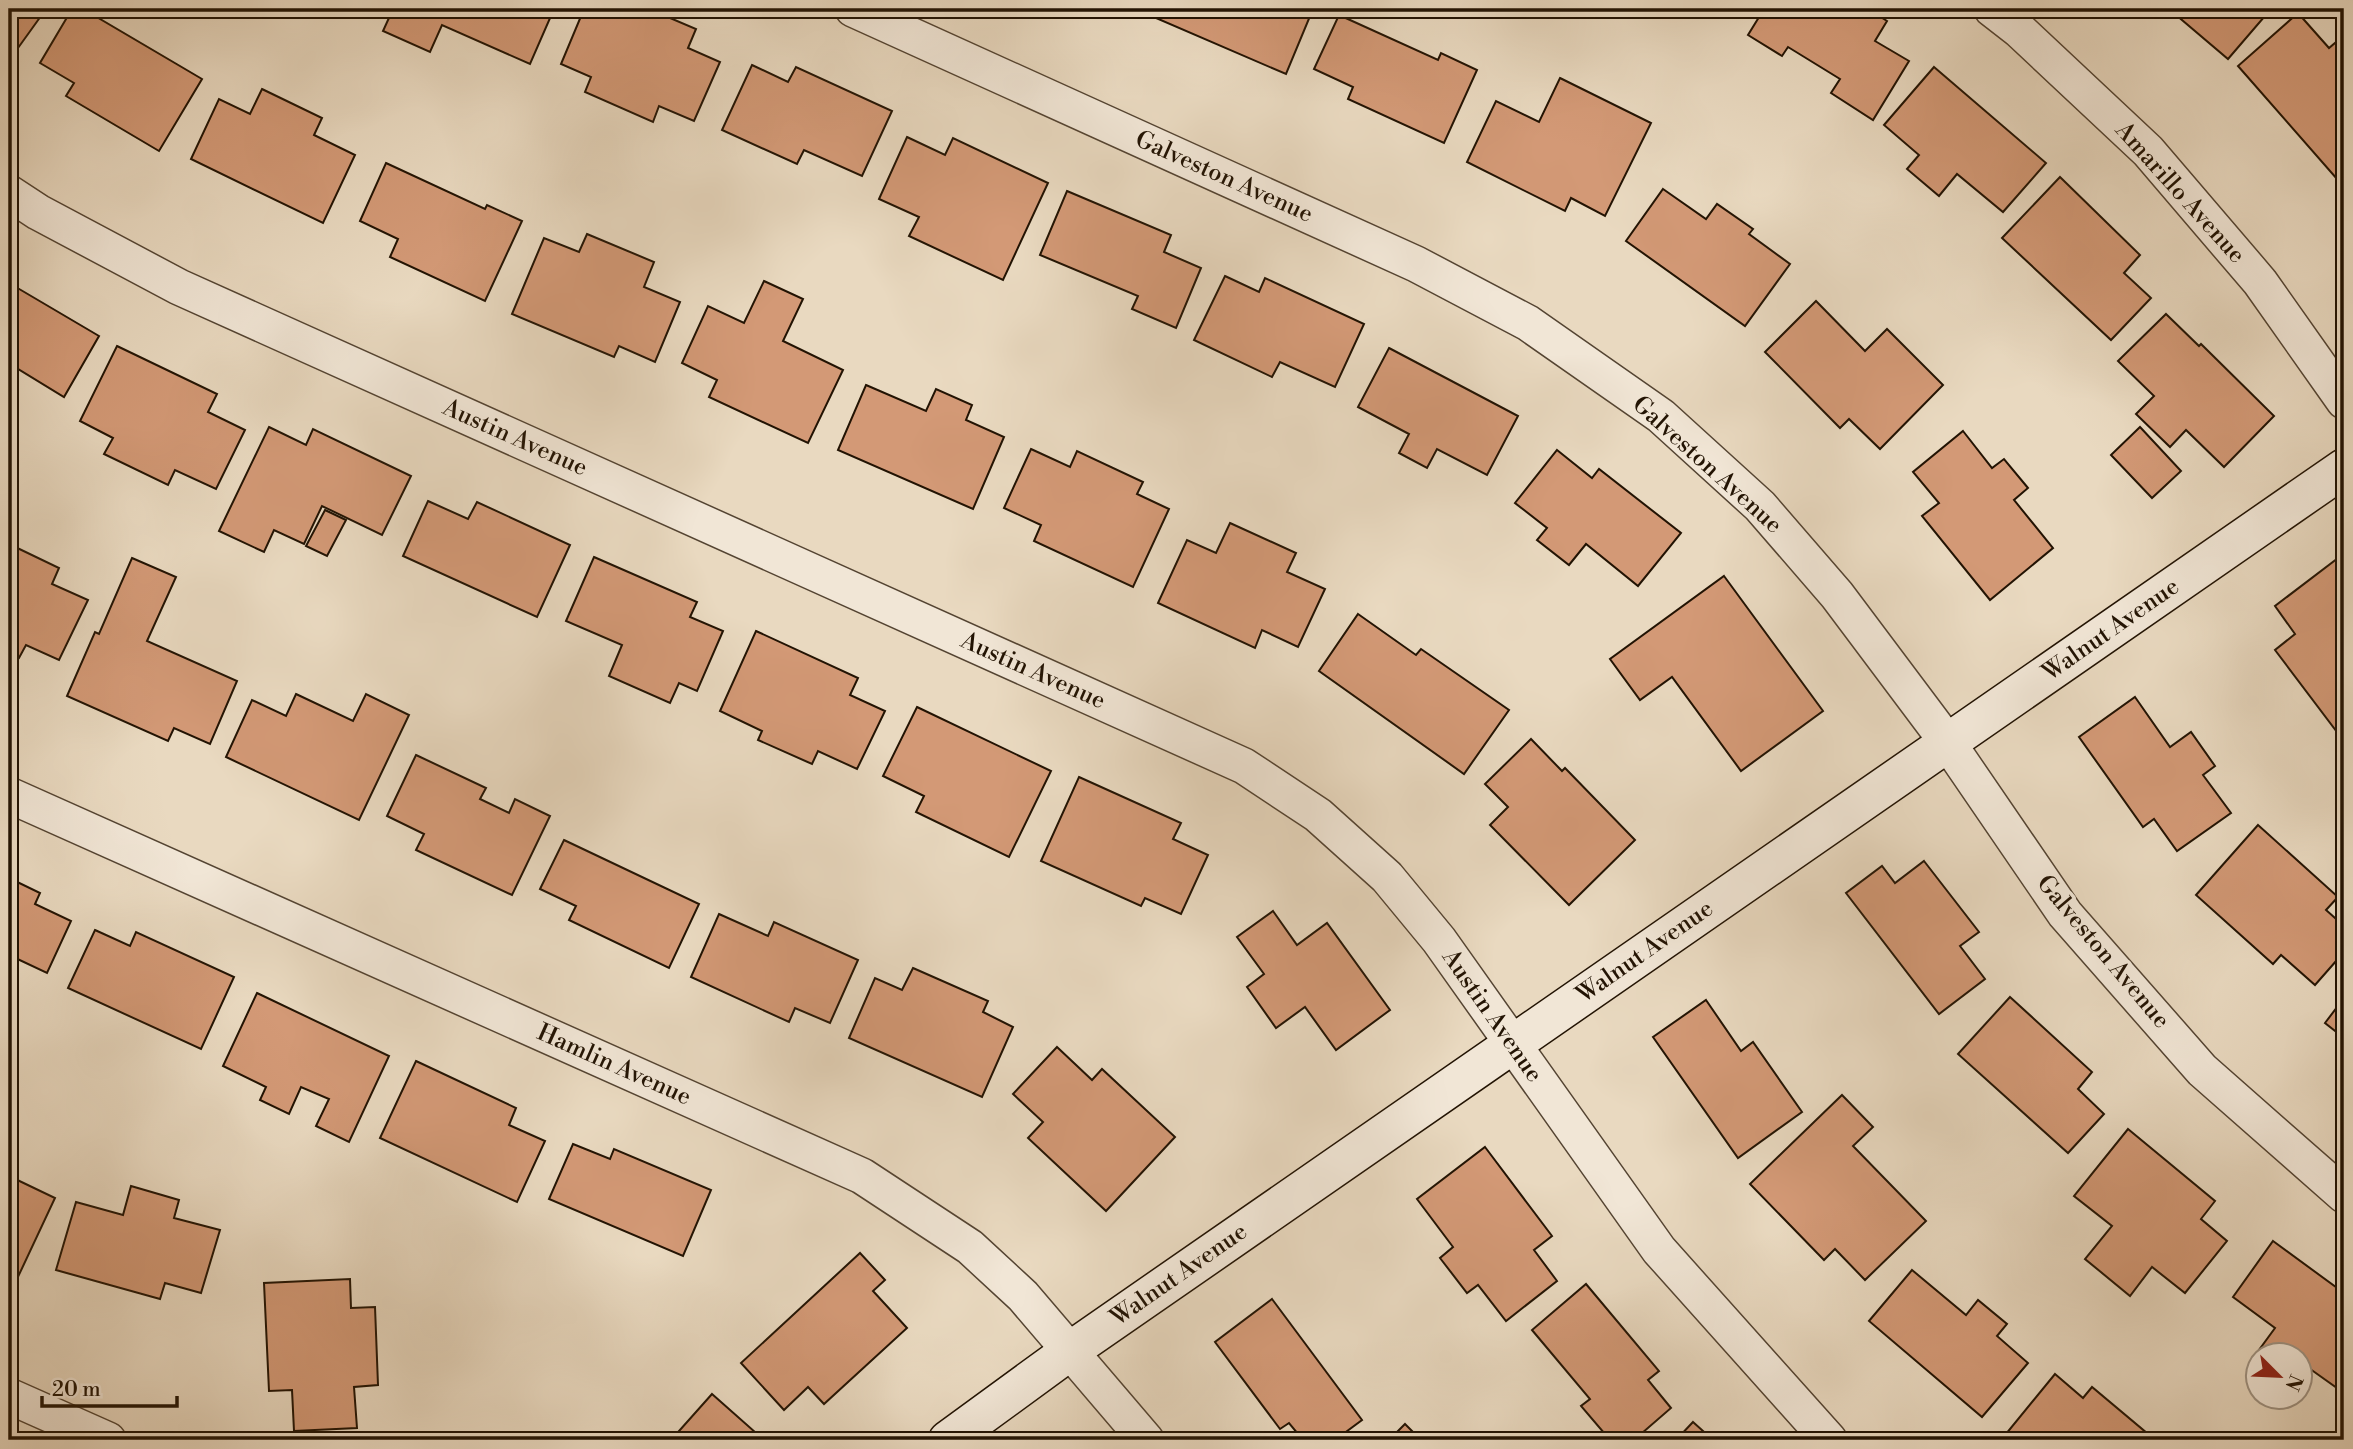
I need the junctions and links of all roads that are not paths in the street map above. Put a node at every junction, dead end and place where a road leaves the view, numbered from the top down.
1 (853, 9) edge
2 (1992, 9) edge
3 (9, 194) edge
4 (2344, 401) edge
5 (2344, 468) edge
6 (1948, 743) junction
7 (9, 795) edge
8 (1511, 1045) junction
9 (2344, 1195) edge
10 (1070, 1351) junction
11 (9, 1396) edge
12 (107, 1440) edge
13 (948, 1440) edge
14 (1146, 1440) edge
15 (1829, 1440) edge

1 - 6 street, Galveston Avenue
2 - 4 street, Amarillo Avenue
3 - 8 street, Austin Avenue
5 - 6 street, Walnut Avenue
6 - 8 street, Walnut Avenue
6 - 9 street, Galveston Avenue
7 - 10 street, Hamlin Avenue
8 - 10 street, Walnut Avenue
8 - 15 street, Austin Avenue
10 - 13 street, Walnut Avenue
10 - 14 street, Hamlin Avenue
11 - 12 street

